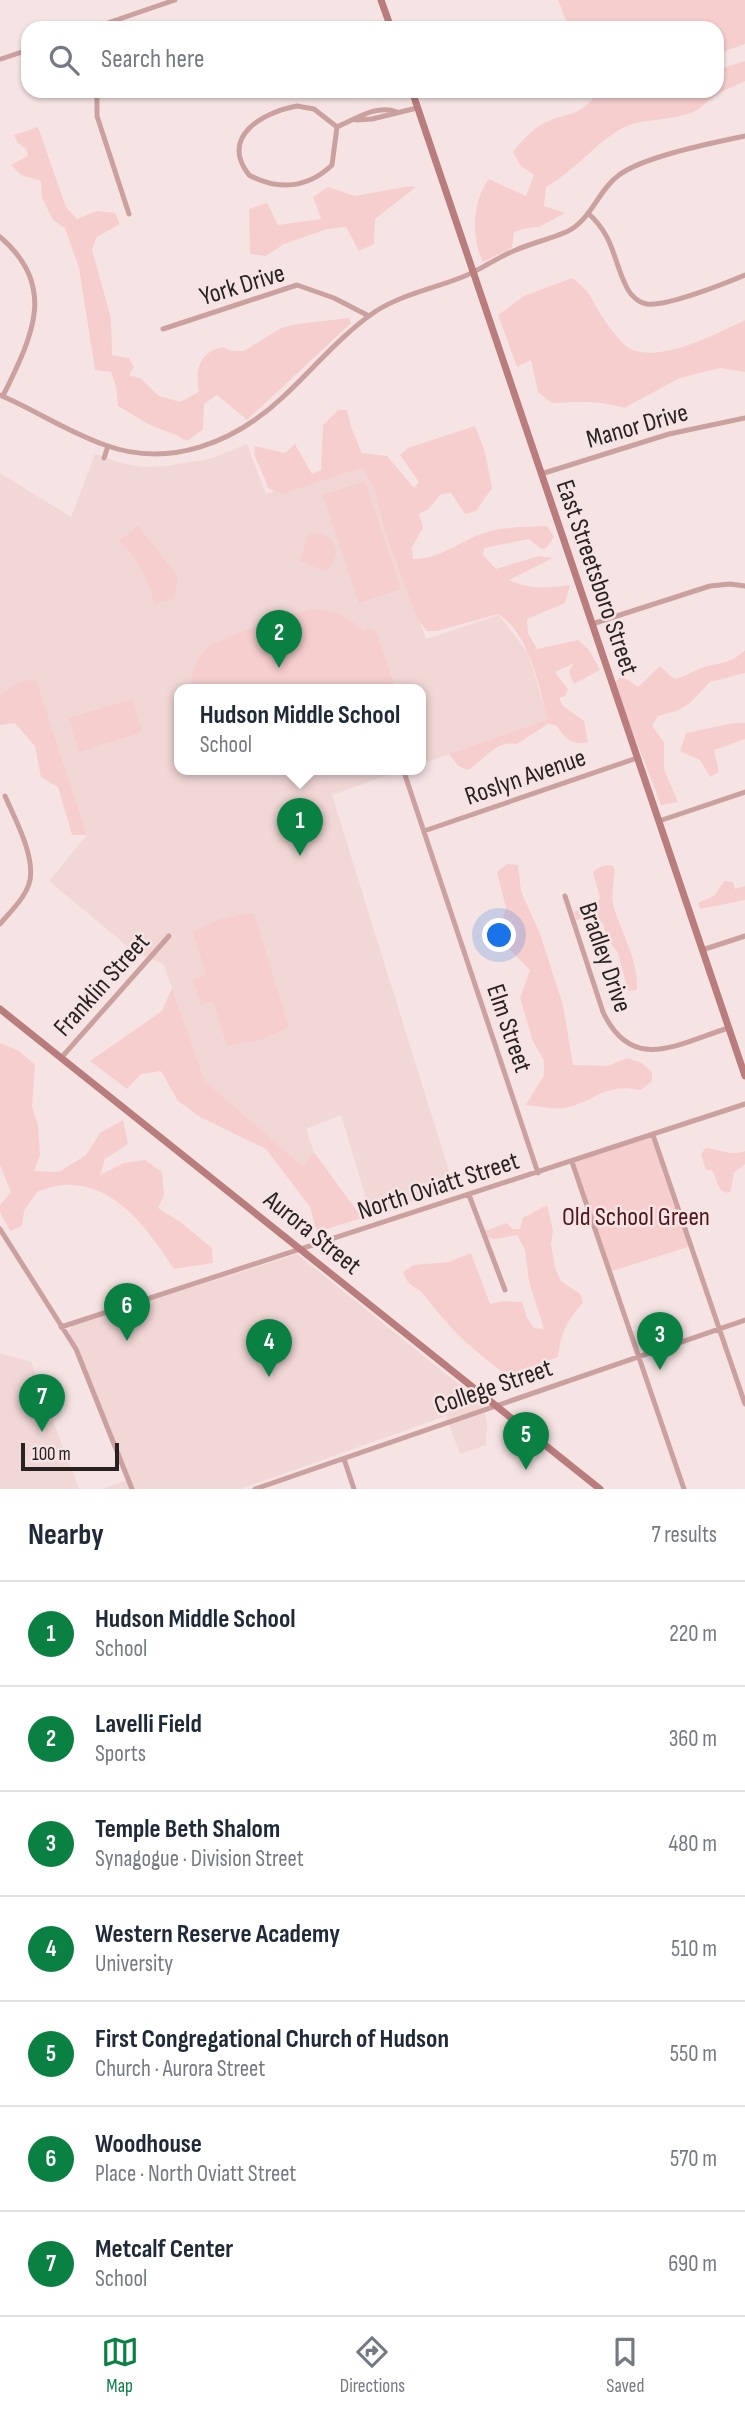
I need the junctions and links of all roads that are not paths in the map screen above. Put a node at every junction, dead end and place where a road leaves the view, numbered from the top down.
1 (175, 0) edge
2 (382, 0) edge
3 (114, 21) edge
4 (389, 21) edge
5 (21, 52) edge
6 (1, 59) edge
7 (97, 98) edge
8 (414, 98) edge
9 (417, 107) junction
10 (337, 127) junction
11 (745, 136) edge
12 (588, 213) junction
13 (128, 214) dead end
14 (0, 237) edge
15 (473, 272) junction
16 (745, 275) edge
17 (369, 316) junction
18 (163, 329) dead end
19 (1, 395) edge
20 (745, 418) edge
21 (108, 446) junction
22 (104, 458) dead end
23 (541, 474) junction
24 (745, 586) edge
25 (592, 624) junction
26 (637, 758) junction
27 (405, 775) dead end
28 (745, 792) edge
29 (5, 796) dead end
30 (659, 821) junction
31 (424, 831) junction
32 (565, 896) dead end
33 (0, 924) edge
34 (169, 936) dead end
35 (745, 936) edge
36 (702, 950) junction
37 (0, 1009) edge
38 (728, 1028) junction
39 (61, 1058) junction
40 (745, 1076) edge
41 (745, 1104) edge
42 (653, 1135) junction
43 (572, 1162) junction
44 (538, 1173) junction
45 (469, 1195) junction
46 (0, 1229) edge
47 (301, 1249) junction
48 (505, 1290) dead end
49 (745, 1320) edge
50 (61, 1327) junction
51 (719, 1329) junction
52 (638, 1356) junction
53 (745, 1404) edge
54 (497, 1405) junction
55 (344, 1459) junction
56 (132, 1489) edge
57 (255, 1489) edge
58 (354, 1489) edge
59 (600, 1489) edge
60 (684, 1489) edge

1 - 3 street
2 - 4 main road
5 - 6 street
7 - 13 street
8 - 9 main road, East Streetsboro Street
9 - 10 street
9 - 15 main road, East Streetsboro Street
10 - 10 street
11 - 12 street
12 - 15 street
12 - 16 street
14 - 19 street
15 - 17 street
15 - 23 main road, East Streetsboro Street
17 - 18 street, York Drive
17 - 21 street
19 - 21 street
20 - 23 street, Manor Drive
21 - 22 street
23 - 25 main road, East Streetsboro Street
24 - 25 street
25 - 26 main road, East Streetsboro Street
26 - 30 main road, East Streetsboro Street
26 - 31 street, Roslyn Avenue
27 - 31 street, Elm Street
28 - 30 street
29 - 33 street
30 - 36 main road, East Streetsboro Street
31 - 44 street, Elm Street
32 - 38 street, Bradley Drive
34 - 39 street, Franklin Street
35 - 36 street
36 - 38 main road, East Streetsboro Street
37 - 39 main road, Aurora Street
38 - 40 main road, East Streetsboro Street
39 - 47 main road, Aurora Street
41 - 42 street, North Oviatt Street
42 - 43 street, North Oviatt Street
42 - 51 street
43 - 44 street, North Oviatt Street
43 - 52 street
44 - 45 street, North Oviatt Street
45 - 47 street, North Oviatt Street
45 - 48 street
46 - 50 street
47 - 50 street, North Oviatt Street
47 - 54 main road, Aurora Street
49 - 51 street, College Street
50 - 56 street
51 - 52 street, College Street
51 - 53 street
52 - 54 street, College Street
52 - 60 street
54 - 55 street, College Street
54 - 59 main road, Aurora Street
55 - 57 street, College Street
55 - 58 street

